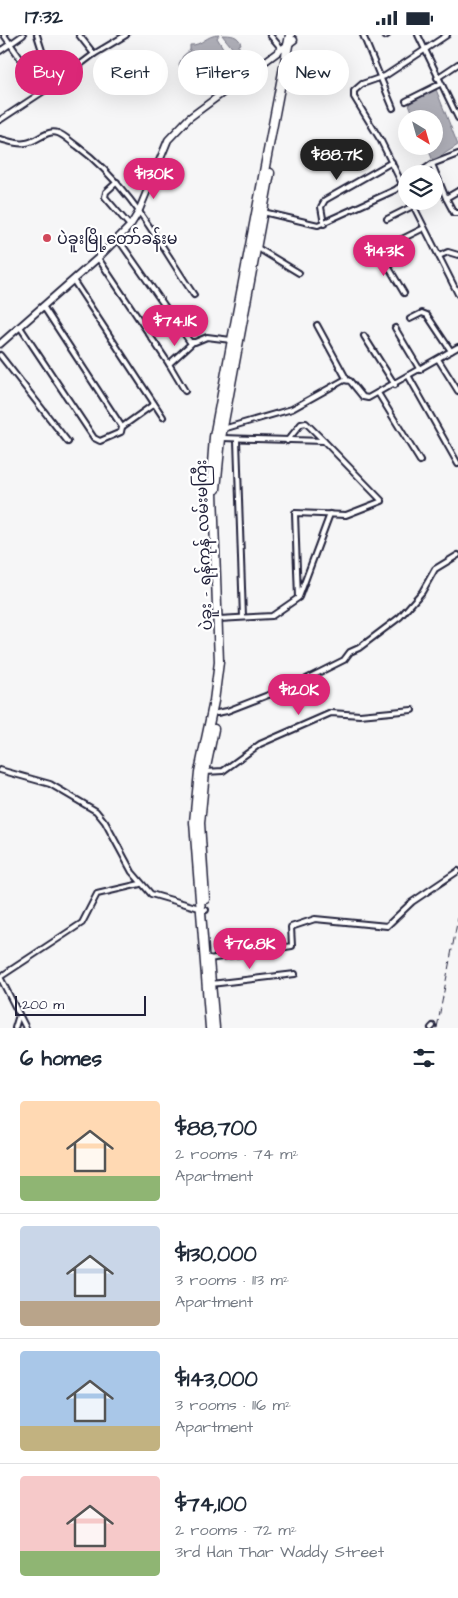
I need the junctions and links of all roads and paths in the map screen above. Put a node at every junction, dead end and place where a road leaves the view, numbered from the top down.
1 (4, 35) edge
2 (23, 35) edge
3 (37, 35) edge
4 (79, 35) edge
5 (114, 35) edge
6 (126, 35) edge
7 (270, 35) edge
8 (363, 35) edge
9 (418, 35) edge
10 (447, 35) edge
11 (292, 38) edge
12 (118, 41) junction
13 (10, 44) junction
14 (281, 48) junction
15 (42, 50) edge
16 (103, 50) edge
17 (426, 50) junction
18 (0, 51) edge
19 (15, 51) edge
20 (93, 54) edge
21 (458, 64) edge
22 (437, 78) junction
23 (380, 79) junction
24 (440, 84) junction
25 (37, 95) edge
26 (406, 101) dead end
27 (458, 101) edge
28 (452, 105) junction
29 (394, 108) dead end
30 (458, 118) edge
31 (0, 120) edge
32 (0, 139) edge
33 (458, 154) edge
34 (392, 162) junction
35 (432, 164) joint
36 (398, 172) edge
37 (117, 182) junction
38 (398, 186) edge
39 (458, 191) edge
40 (446, 198) junction
41 (401, 210) edge
42 (415, 210) edge
43 (262, 211) junction
44 (138, 213) junction
45 (458, 213) edge
46 (387, 219) dead end
47 (324, 224) junction
48 (130, 226) junction
49 (424, 229) junction
50 (118, 239) junction
51 (255, 247) junction
52 (379, 251) junction
53 (372, 254) dead end
54 (458, 255) edge
55 (439, 256) junction
56 (98, 258) junction
57 (299, 273) dead end
58 (73, 280) junction
59 (404, 293) dead end
60 (458, 294) edge
61 (194, 295) dead end
62 (43, 306) junction
63 (410, 319) dead end
64 (317, 325) dead end
65 (20, 327) junction
66 (395, 328) dead end
67 (364, 336) dead end
68 (235, 341) junction
69 (192, 343) junction
70 (0, 345) edge
71 (458, 347) edge
72 (450, 351) junction
73 (0, 355) edge
74 (438, 359) junction
75 (169, 363) junction
76 (420, 370) junction
77 (409, 377) junction
78 (347, 380) junction
79 (395, 385) junction
80 (185, 391) dead end
81 (458, 391) edge
82 (378, 393) junction
83 (154, 404) junction
84 (163, 417) dead end
85 (122, 427) junction
86 (219, 429) junction
87 (221, 438) junction
88 (237, 440) junction
89 (287, 441) junction
90 (324, 441) junction
91 (68, 442) dead end
92 (420, 461) dead end
93 (458, 464) edge
94 (330, 514) junction
95 (458, 555) edge
96 (298, 598) junction
97 (243, 617) junction
98 (222, 619) junction
99 (412, 709) dead end
100 (217, 713) junction
101 (0, 770) edge
102 (202, 772) junction
103 (458, 871) edge
104 (140, 884) junction
105 (204, 910) junction
106 (209, 959) junction
107 (295, 974) dead end
108 (0, 977) edge
109 (209, 984) junction
110 (19, 1015) junction
111 (15, 1028) edge
112 (26, 1028) edge
113 (210, 1028) edge
114 (215, 1028) edge

1 - 13 street
2 - 13 street
3 - 15 street
4 - 20 street
5 - 12 street
6 - 12 street
7 - 14 street
8 - 23 street
9 - 17 street
10 - 17 street
11 - 14 street
11 - 43 highway, ပဲခူး - ရန်ကုန် လမ်းမကြီး
11 - 68 highway, ပဲခူး - ရန်ကုန် လမ်းမကြီး
12 - 16 street
13 - 18 street
13 - 19 street
14 - 44 street
17 - 22 street
17 - 23 street
21 - 22 street
22 - 24 street
23 - 29 street
23 - 34 street
24 - 26 street
24 - 28 street
25 - 31 street
27 - 28 street
28 - 30 street
32 - 37 street
33 - 35 street
34 - 36 street
34 - 47 street
35 - 40 street
37 - 44 street
37 - 48 street
38 - 47 street
39 - 40 street
40 - 45 street
41 - 46 street
42 - 49 street
43 - 47 street
43 - 51 highway, ပဲခူး - ရန်ကုန် လမ်းမကြီး
44 - 48 street
44 - 61 street
48 - 50 street
49 - 52 street
49 - 55 street
50 - 56 street
50 - 69 street
51 - 57 street
51 - 68 highway, ပဲခူး - ရန်ကုန် လမ်းမကြီး
52 - 53 street
52 - 59 street
54 - 55 street
55 - 60 street
56 - 58 street
56 - 75 street
58 - 62 street
58 - 83 street
62 - 65 street
62 - 85 street
63 - 72 street
64 - 78 street
65 - 70 street
65 - 85 street
66 - 76 street
67 - 79 street
68 - 69 street
68 - 86 highway, ပဲခူး - ရန်ကုန် လမ်းမကြီး
69 - 75 street
71 - 72 street
72 - 74 street
73 - 91 street
74 - 76 street
74 - 81 street
75 - 80 street
76 - 77 street
77 - 79 street
77 - 93 street
78 - 82 street
78 - 86 street
79 - 82 street
82 - 92 street
83 - 84 street
83 - 85 street
86 - 87 highway, ပဲခူး - ရန်ကုန် လမ်းမကြီး
86 - 98 highway, ပဲခူး - ရန်ကုန် လမ်းမကြီး
87 - 88 street
87 - 98 highway, ပဲခူး - ရန်ကုန် လမ်းမကြီး
88 - 89 street
88 - 97 street
89 - 90 street
89 - 90 street
90 - 94 street
94 - 96 street
94 - 96 street
95 - 100 street
96 - 97 street
97 - 98 street
98 - 100 highway, ပဲခူး - ရန်ကုန် လမ်းမကြီး
98 - 102 highway, ပဲခူး - ရန်ကုန် လမ်းမကြီး
99 - 102 street
100 - 102 highway, ပဲခူး - ရန်ကုန် လမ်းမကြီး
101 - 104 street
102 - 105 highway, ပဲခူး - ရန်ကုန် လမ်းမကြီး
103 - 106 street
104 - 105 street
104 - 108 street
105 - 106 highway, ပဲခူး - ရန်ကုန် လမ်းမကြီး
105 - 109 highway, ပဲခူး - ရန်ကုန် လမ်းမကြီး
106 - 109 highway, ပဲခူး - ရန်ကုန် လမ်းမကြီး
107 - 109 street
108 - 110 street
109 - 113 highway, ပဲခူး - ရန်ကုန် လမ်းမကြီး
109 - 114 highway, ပဲခူး - ရန်ကုန် လမ်းမကြီး
110 - 111 street
110 - 112 street

